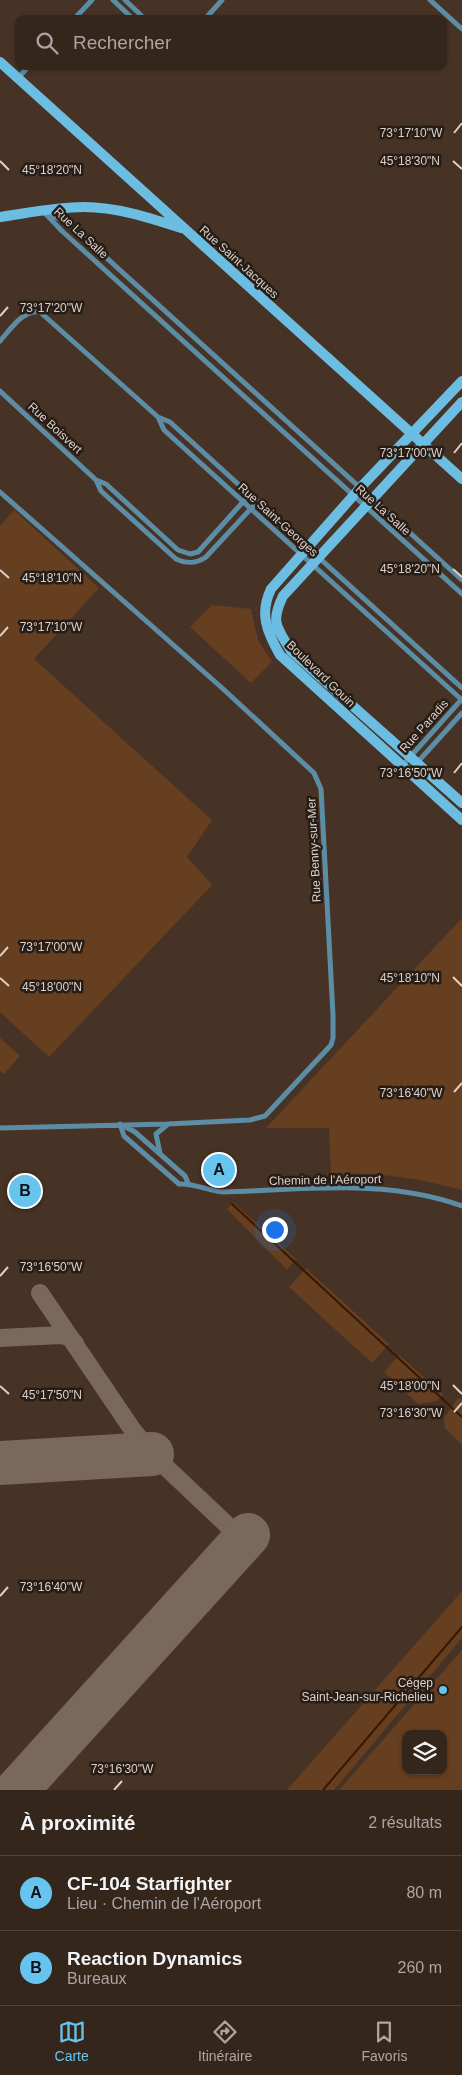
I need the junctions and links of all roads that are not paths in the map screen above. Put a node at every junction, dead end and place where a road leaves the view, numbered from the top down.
1 (92, 0) edge
2 (113, 0) edge
3 (125, 0) edge
4 (222, 0) edge
5 (430, 0) edge
6 (78, 15) edge
7 (129, 15) edge
8 (142, 15) edge
9 (209, 15) edge
10 (447, 15) edge
11 (447, 15) edge
12 (462, 29) edge
13 (0, 62) edge
14 (25, 70) edge
15 (18, 78) junction
16 (42, 210) junction
17 (0, 217) edge
18 (184, 229) junction
19 (141, 291) junction
20 (135, 297) junction
21 (0, 341) edge
22 (221, 362) junction
23 (214, 370) junction
24 (462, 381) edge
25 (0, 391) edge
26 (462, 402) edge
27 (158, 417) junction
28 (298, 432) junction
29 (411, 434) junction
30 (291, 440) junction
31 (423, 444) junction
32 (462, 479) edge
33 (96, 480) junction
34 (0, 492) edge
35 (357, 492) junction
36 (250, 494) junction
37 (258, 501) junction
38 (243, 502) junction
39 (368, 502) junction
40 (250, 509) junction
41 (304, 551) junction
42 (190, 554) junction
43 (315, 561) junction
44 (192, 562) junction
45 (447, 566) junction
46 (440, 574) junction
47 (462, 580) edge
48 (462, 594) edge
49 (395, 627) junction
50 (280, 632) junction
51 (389, 634) junction
52 (270, 638) junction
53 (305, 663) junction
54 (298, 672) junction
55 (462, 688) edge
56 (462, 700) edge
57 (462, 713) edge
58 (414, 760) junction
59 (405, 769) junction
60 (462, 803) edge
61 (462, 820) edge
62 (120, 1124) junction
63 (167, 1124) junction
64 (0, 1128) edge
65 (160, 1154) junction
66 (166, 1160) junction
67 (159, 1167) junction
68 (188, 1183) junction
69 (462, 1206) edge

1 - 6 street
2 - 7 street
3 - 8 street
4 - 9 street
5 - 11 street
10 - 12 street
13 - 15 street, Rue Saint-Jacques
14 - 15 street
15 - 18 street, Rue Saint-Jacques
16 - 17 street
16 - 18 street
16 - 19 street, Rue La Salle
16 - 20 street, Rue La Salle
18 - 29 street, Rue Saint-Jacques
19 - 20 street
19 - 22 street, Rue La Salle
20 - 23 street, Rue La Salle
21 - 27 street, Rue Saint-Georges
22 - 23 street
22 - 28 street, Rue La Salle
23 - 30 street, Rue La Salle
24 - 29 street, Boulevard Gouin
25 - 33 street, Rue Boisvert
26 - 31 street, Boulevard Gouin
27 - 36 street, Rue Saint-Georges
27 - 38 street, Rue Saint-Georges
28 - 30 street
28 - 35 street, Rue La Salle
29 - 31 street, Rue Saint-Jacques
29 - 35 street, Boulevard Gouin
30 - 35 street, Rue La Salle
31 - 32 street, Rue Saint-Jacques
31 - 39 street, Boulevard Gouin
33 - 42 street, Rue Boisvert
33 - 44 street, Rue Boisvert
34 - 63 street, Rue Benny-sur-Mer
35 - 39 street, Rue La Salle
35 - 39 street, Rue La Salle
35 - 41 street, Boulevard Gouin
36 - 37 street, Rue Saint-Georges
36 - 38 street
37 - 40 street
37 - 41 street, Rue Saint-Georges
38 - 40 street, Rue Saint-Georges
38 - 42 street
39 - 43 street, Boulevard Gouin
39 - 45 street, Rue La Salle
39 - 46 street, Rue La Salle
40 - 41 street, Rue Saint-Georges
40 - 44 street
41 - 43 street, Rue Saint-Georges
41 - 43 street, Rue Saint-Georges
41 - 52 street, Boulevard Gouin
42 - 44 street
43 - 49 street, Rue Saint-Georges
43 - 50 street, Boulevard Gouin
43 - 51 street, Rue Saint-Georges
45 - 46 street
45 - 47 street, Rue La Salle
46 - 48 street, Rue La Salle
49 - 51 street
49 - 55 street, Rue Saint-Georges
50 - 52 street
50 - 53 street, Boulevard Gouin
51 - 56 street, Rue Saint-Georges
52 - 54 street, Boulevard Gouin
53 - 54 street
53 - 58 street, Boulevard Gouin
54 - 59 street, Boulevard Gouin
56 - 58 street, Rue Paradis
57 - 58 street, Rue Paradis
58 - 59 street, Rue Paradis
58 - 59 street, Rue Paradis
58 - 60 street, Boulevard Gouin
59 - 61 street, Boulevard Gouin
62 - 63 street, Rue Benny-sur-Mer
62 - 64 street, Rue Benny-sur-Mer
62 - 65 street
62 - 67 street, Chemin de l'Aéroport
63 - 65 street
65 - 66 street
66 - 67 street
66 - 68 street
67 - 68 street, Chemin de l'Aéroport
68 - 69 street, Chemin de l'Aéroport

